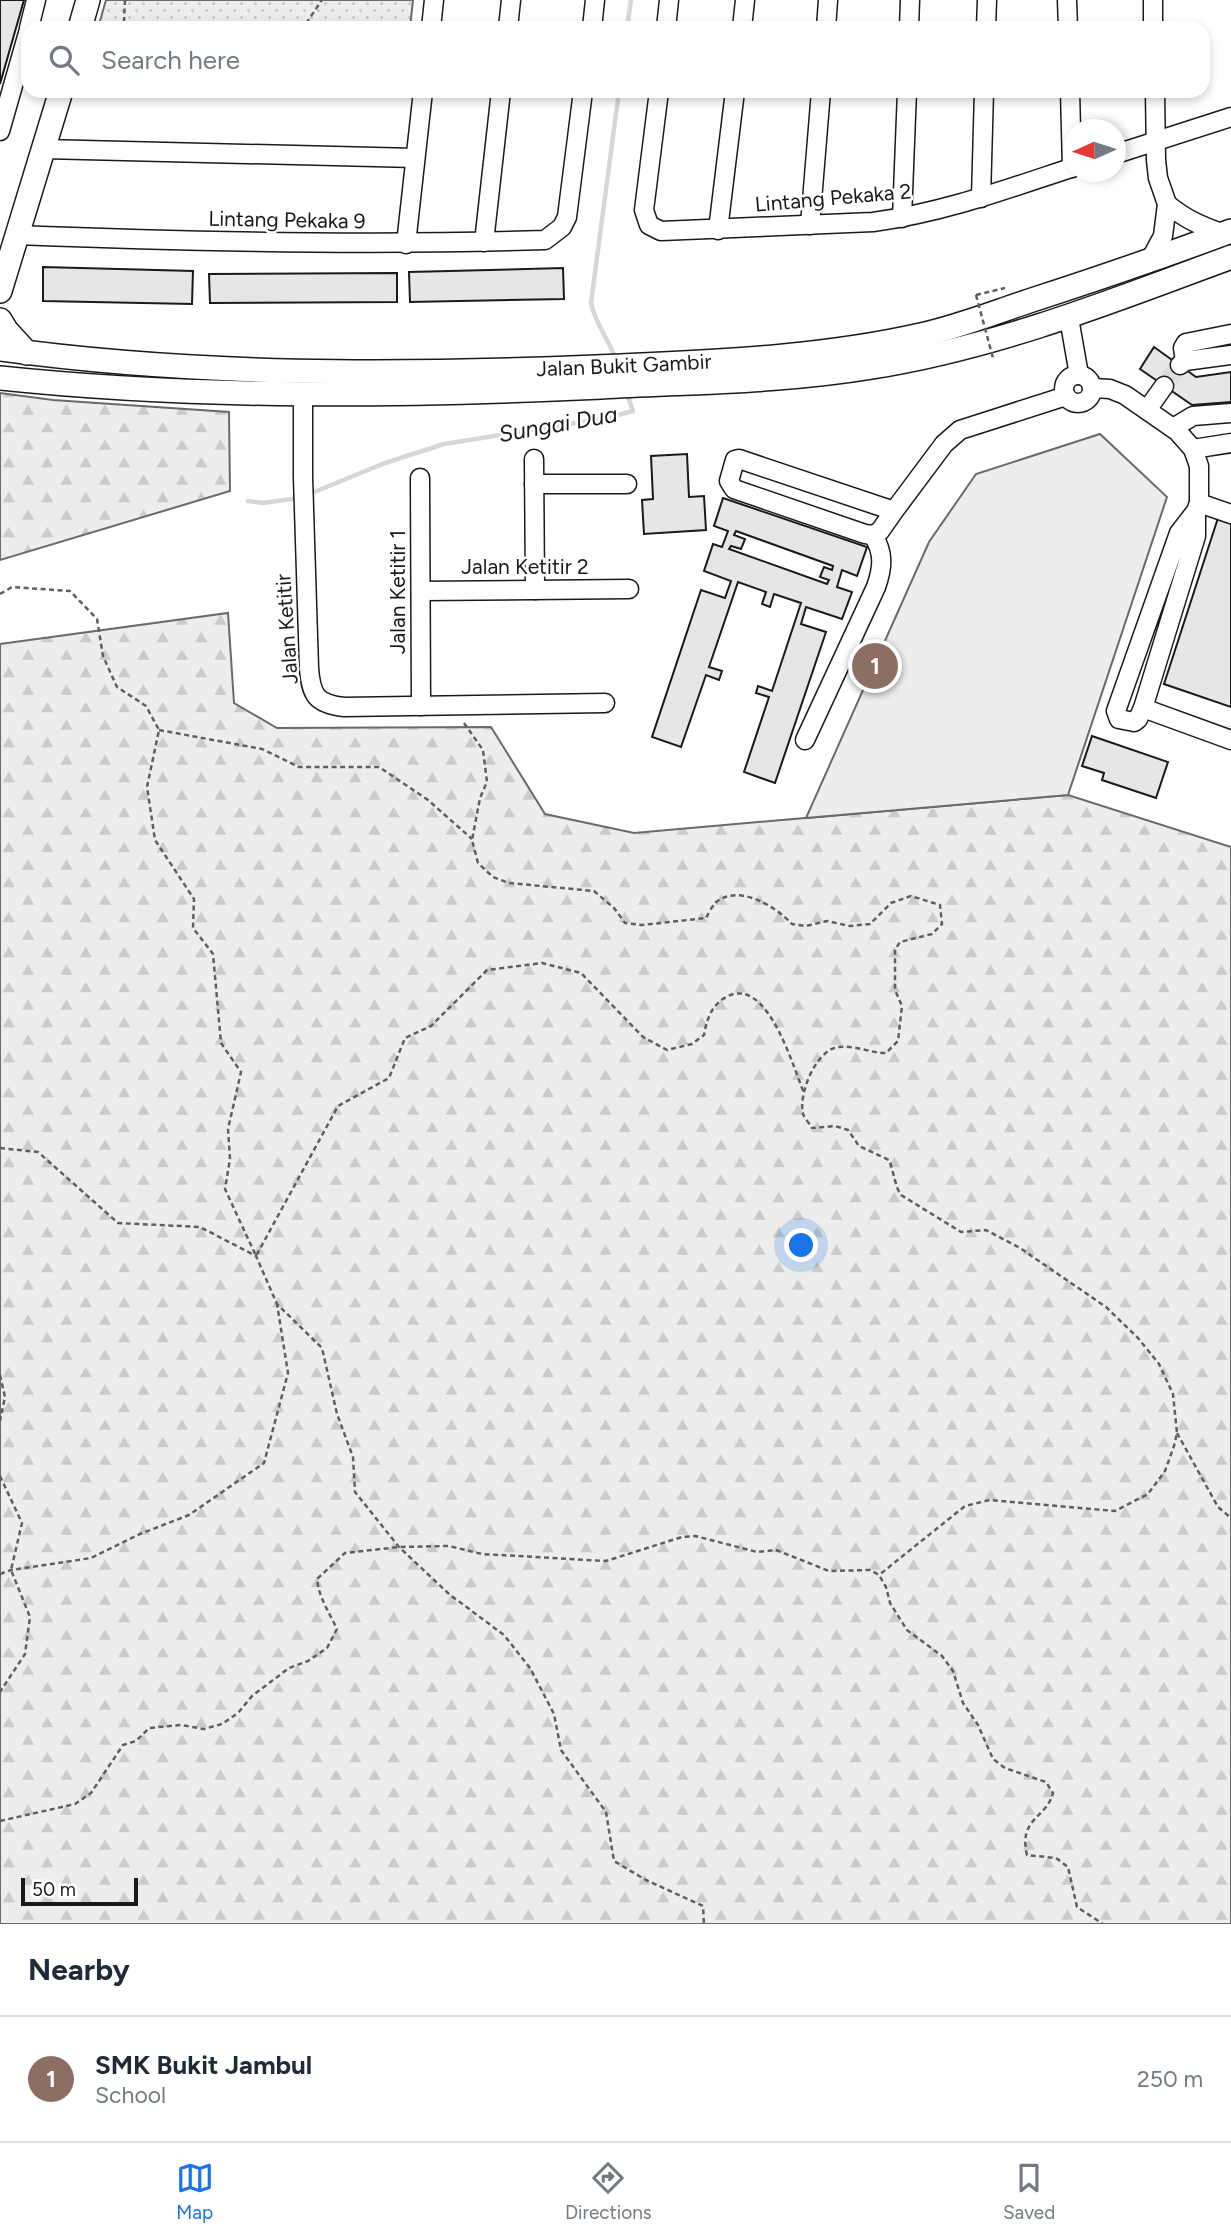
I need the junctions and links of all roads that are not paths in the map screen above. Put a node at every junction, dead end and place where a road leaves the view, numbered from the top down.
1 (36, 0) edge
2 (88, 0) edge
3 (434, 0) edge
4 (512, 0) edge
5 (595, 0) edge
6 (669, 0) edge
7 (746, 0) edge
8 (828, 0) edge
9 (910, 0) edge
10 (987, 0) edge
11 (1068, 0) edge
12 (1153, 0) edge
13 (31, 21) edge
14 (82, 21) edge
15 (431, 21) edge
16 (509, 21) edge
17 (593, 21) edge
18 (667, 21) edge
19 (743, 21) edge
20 (826, 21) edge
21 (909, 21) edge
22 (986, 21) edge
23 (1068, 21) edge
24 (1153, 21) edge
25 (21, 58) edge
26 (59, 98) edge
27 (422, 98) edge
28 (500, 98) edge
29 (582, 98) edge
30 (658, 98) edge
31 (734, 98) edge
32 (820, 98) edge
33 (907, 98) edge
34 (984, 98) edge
35 (1070, 98) edge
36 (1155, 98) edge
37 (1231, 117) edge
38 (1071, 119) edge
39 (0, 131) edge
40 (1156, 142) junction
41 (43, 149) junction
42 (1126, 151) edge
43 (415, 158) junction
44 (1063, 170) edge
45 (981, 198) junction
46 (1167, 204) junction
47 (902, 218) junction
48 (810, 225) junction
49 (718, 230) junction
50 (1227, 232) edge
51 (17, 235) junction
52 (484, 242) junction
53 (406, 244) junction
54 (1231, 257) edge
55 (1149, 262) junction
56 (0, 291) edge
57 (1069, 318) junction
58 (0, 320) edge
59 (1231, 334) edge
60 (0, 349) edge
61 (27, 354) junction
62 (1231, 355) edge
63 (646, 375) junction
64 (3, 377) edge
65 (597, 377) junction
66 (1086, 382) junction
67 (1164, 386) tunnel mouth
68 (303, 392) junction
69 (1147, 410) junction
70 (1231, 413) edge
71 (1173, 428) junction
72 (1231, 443) edge
73 (1193, 449) junction
74 (534, 459) dead end
75 (420, 478) dead end
76 (534, 484) junction
77 (627, 484) dead end
78 (1198, 507) junction
79 (894, 511) junction
80 (1231, 514) edge
81 (873, 536) junction
82 (629, 589) dead end
83 (535, 590) junction
84 (421, 591) junction
85 (605, 704) dead end
86 (421, 706) junction
87 (1143, 708) junction
88 (806, 740) dead end
89 (1231, 740) edge

1 - 13 street
2 - 14 main road
3 - 15 street
4 - 16 street
5 - 17 street
6 - 18 street
7 - 19 street
8 - 20 street
9 - 21 street
10 - 22 street
11 - 23 street
12 - 24 street
25 - 39 street
26 - 41 main road
27 - 43 street
28 - 52 street
29 - 52 street, Lintang Pekaka 9
30 - 49 street, Lintang Pekaka 2
31 - 49 street
32 - 48 street
33 - 47 street
34 - 45 street
35 - 38 street
36 - 40 street
37 - 40 street
40 - 42 street
40 - 46 street
41 - 43 street
41 - 51 main road
43 - 53 street
44 - 45 street, Lintang Pekaka 2
45 - 47 street, Lintang Pekaka 2
46 - 50 street
46 - 55 street
47 - 48 street, Lintang Pekaka 2
48 - 49 street, Lintang Pekaka 2
50 - 55 main road, Jalan Bukit Gambir
51 - 53 street, Lintang Pekaka 9
51 - 56 main road
52 - 53 street, Lintang Pekaka 9
54 - 57 main road, Jalan Bukit Gambir
55 - 63 main road, Jalan Bukit Gambir
57 - 63 main road, Jalan Bukit Gambir
57 - 66 street
58 - 61 main road
59 - 62 street
60 - 61 main road, Jalan Bukit Gambir
61 - 65 main road, Jalan Bukit Gambir
63 - 65 main road, Jalan Bukit Gambir
64 - 68 main road, Jalan Bukit Gambir
65 - 68 main road, Jalan Bukit Gambir
66 - 69 street
66 - 79 street
67 - 69 street
68 - 86 street, Jalan Ketitir
69 - 71 street
70 - 71 street
71 - 73 street
72 - 73 street
73 - 78 street
74 - 76 street
75 - 84 street, Jalan Ketitir 1
76 - 77 street
76 - 83 street
78 - 80 street
78 - 87 street
78 - 87 street
79 - 81 street
79 - 81 street
81 - 88 street
82 - 83 street, Jalan Ketitir 2
83 - 84 street, Jalan Ketitir 2
84 - 86 street, Jalan Ketitir 1
85 - 86 street, Jalan Ketitir
87 - 89 street

